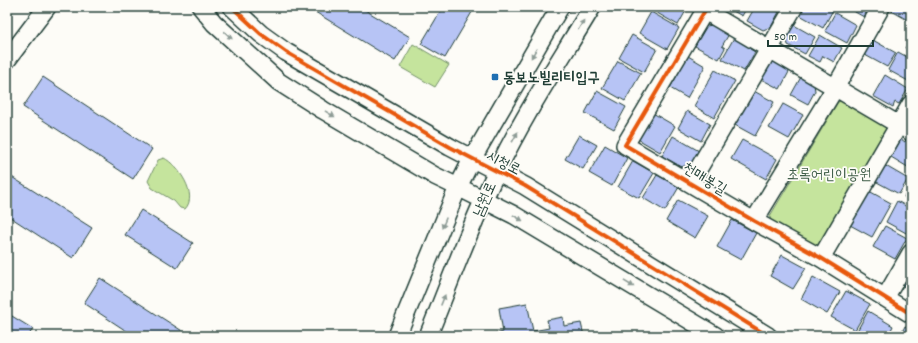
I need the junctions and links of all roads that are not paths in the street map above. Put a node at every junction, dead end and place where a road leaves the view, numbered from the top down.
1 (47, 7) edge
2 (201, 7) edge
3 (232, 7) edge
4 (560, 7) edge
5 (592, 7) edge
6 (794, 7) edge
7 (880, 7) edge
8 (706, 9) edge
9 (769, 49) junction
10 (7, 60) edge
11 (835, 88) junction
12 (911, 104) edge
13 (905, 129) edge
14 (472, 159) junction
15 (496, 172) junction
16 (690, 183) junction
17 (458, 186) junction
18 (483, 200) junction
19 (754, 221) junction
20 (911, 253) edge
21 (821, 258) junction
22 (885, 298) junction
23 (911, 314) edge
24 (397, 336) edge
25 (428, 336) edge
26 (716, 336) edge
27 (768, 336) edge

1 - 10 street
2 -> 17 street
3 - 14 street, 시청로
4 -> 14 street, 남원로
15 -> 5 street, 남원로
6 - 9 street, 천매봉길
7 - 11 street
8 - 9 street
8 - 16 street, 천매봉길
9 - 11 street
9 - 16 street, 천매봉길
11 - 13 street
11 - 19 street
12 - 13 street
13 - 21 street
14 - 15 street, 시청로
14 - 17 street, 남원로
15 - 18 street, 남원로
15 - 27 street, 시청로
16 - 19 street, 천매봉길
17 - 18 street
17 -> 24 street, 남원로
25 -> 18 street, 남원로
18 -> 26 street
19 - 21 street, 천매봉길
20 - 22 street
21 - 22 street, 천매봉길
22 - 23 street, 천매봉길

